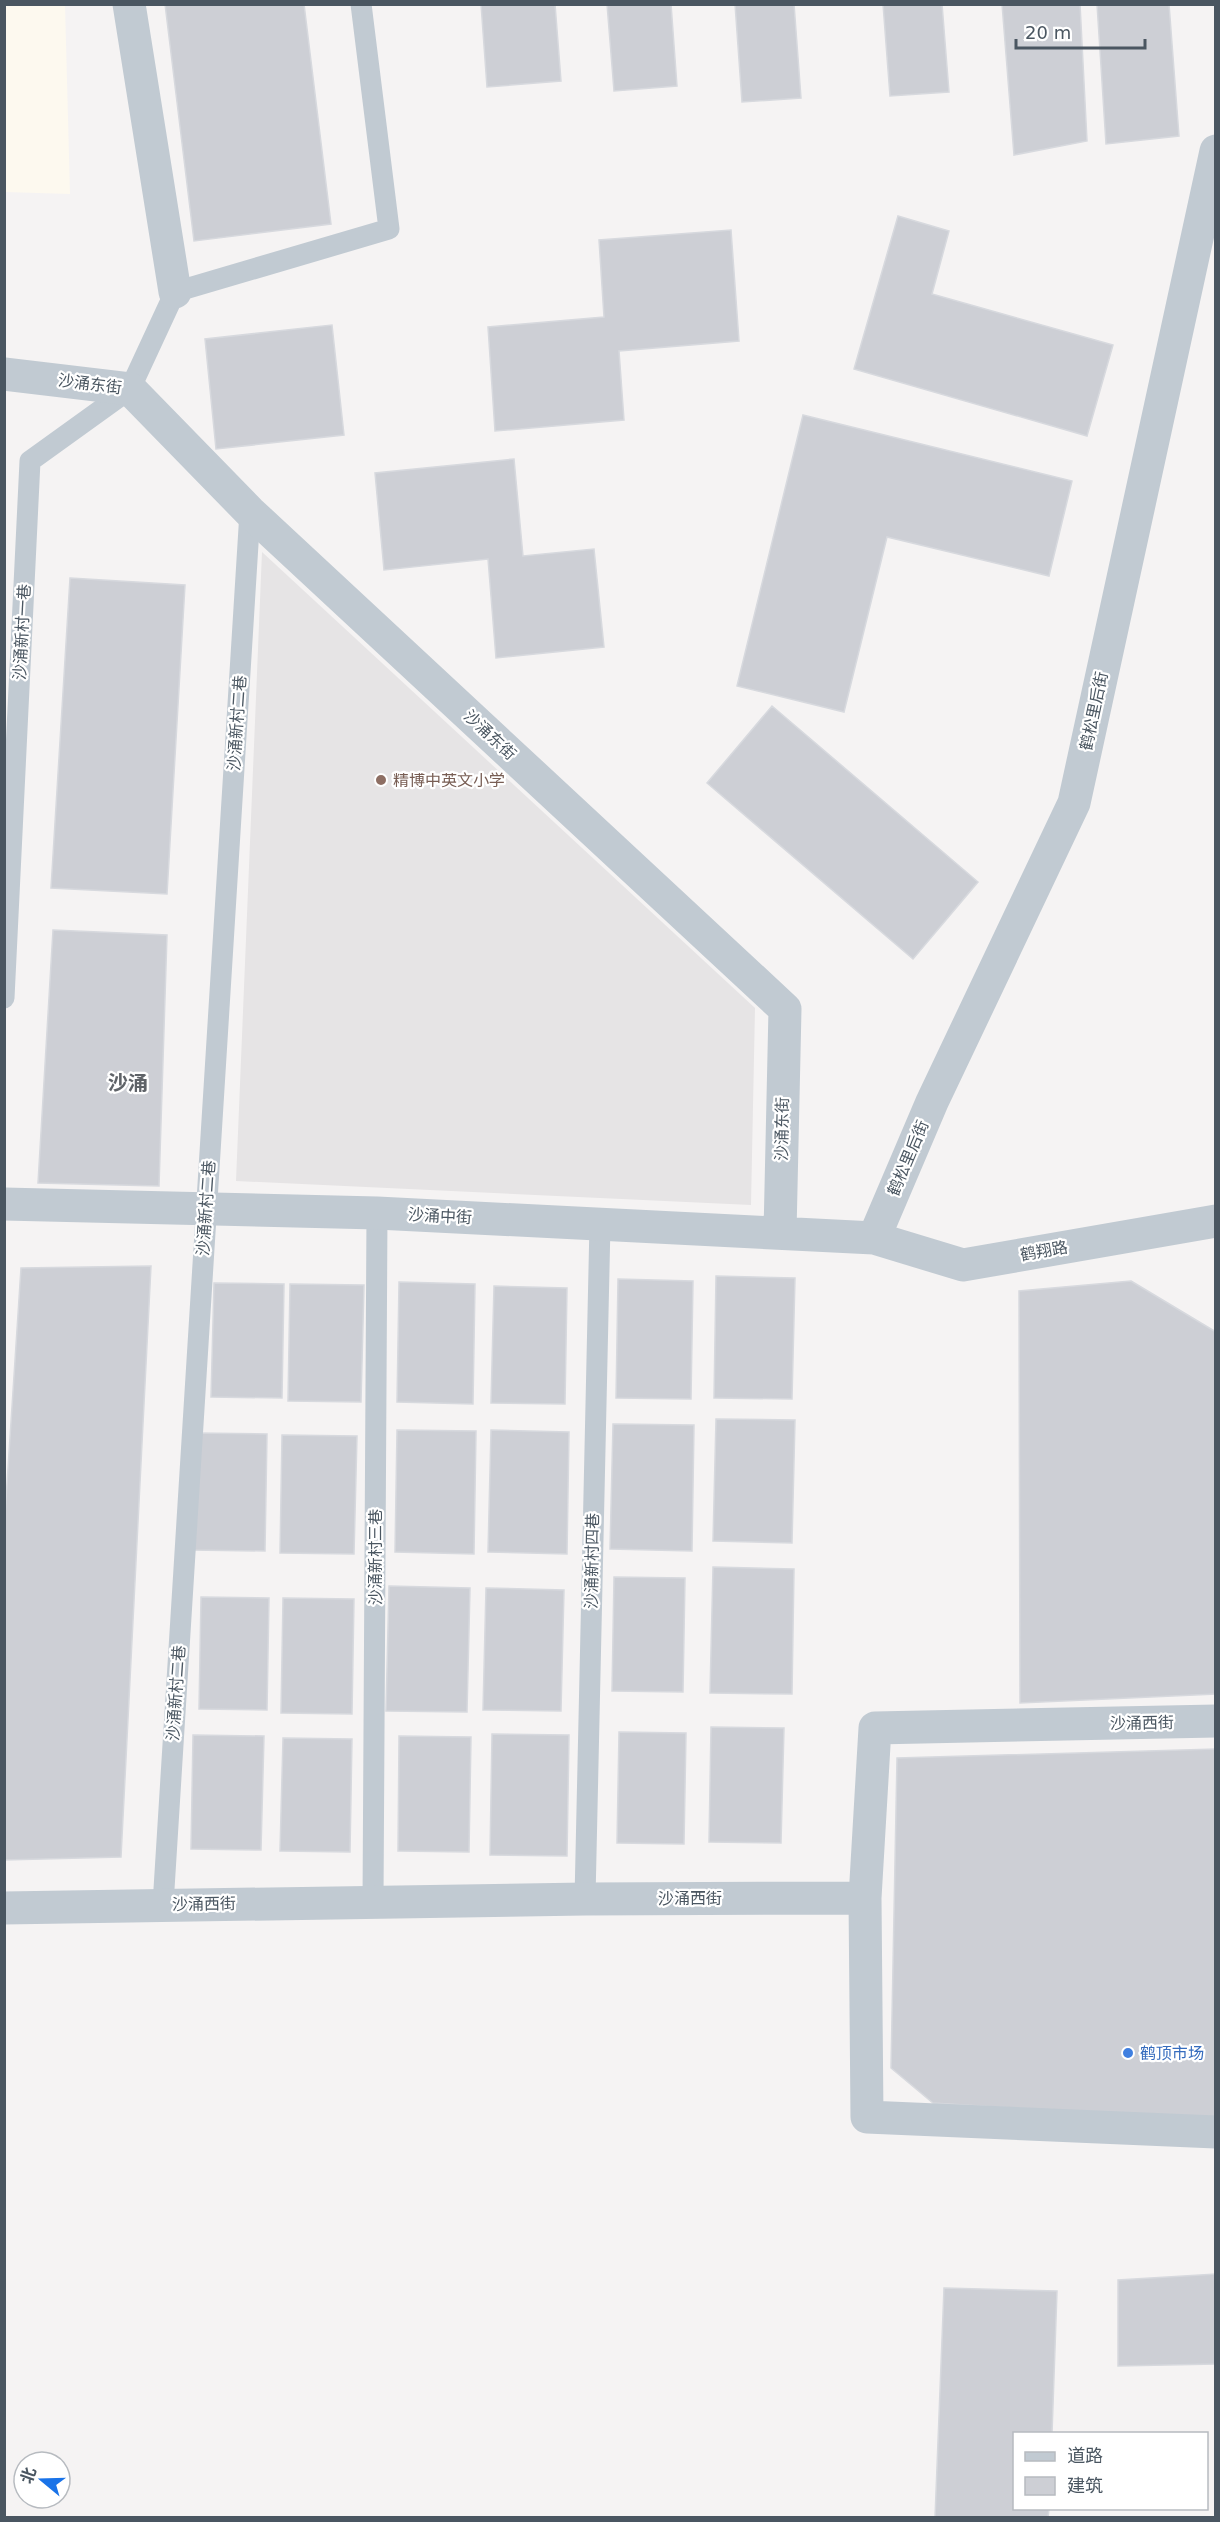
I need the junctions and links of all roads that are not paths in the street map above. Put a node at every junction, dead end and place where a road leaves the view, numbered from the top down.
1 (129, 4) edge
2 (361, 4) edge
3 (1215, 151) edge
4 (175, 292) junction
5 (4, 374) edge
6 (130, 389) junction
7 (250, 512) junction
8 (4, 998) edge
9 (4, 1204) edge
10 (206, 1209) junction
11 (377, 1213) junction
12 (1215, 1221) edge
13 (600, 1224) junction
14 (780, 1233) junction
15 (874, 1238) junction
16 (1215, 1721) edge
17 (865, 1898) junction
18 (585, 1899) junction
19 (374, 1902) junction
20 (163, 1905) junction
21 (4, 1908) edge
22 (1215, 2132) edge

1 - 4 street
2 - 4 lane
3 - 15 street, 鹤松里后街
4 - 6 lane
5 - 6 street, 沙涌东街
6 - 7 street, 沙涌东街
6 - 8 lane, 沙涌新村一巷
7 - 10 lane, 沙涌新村二巷
7 - 14 street, 沙涌东街
9 - 10 street, 沙涌中街
10 - 11 street, 沙涌中街
10 - 20 lane, 沙涌新村二巷
11 - 13 street, 沙涌中街
11 - 19 lane, 沙涌新村三巷
12 - 15 street, 鹤翔路
13 - 14 street, 沙涌中街
13 - 18 lane, 沙涌新村四巷
14 - 15 street, 沙涌中街
16 - 17 street, 沙涌西街
17 - 18 street, 沙涌西街
17 - 22 street
18 - 19 street, 沙涌西街
19 - 20 street, 沙涌西街
20 - 21 street, 沙涌西街

